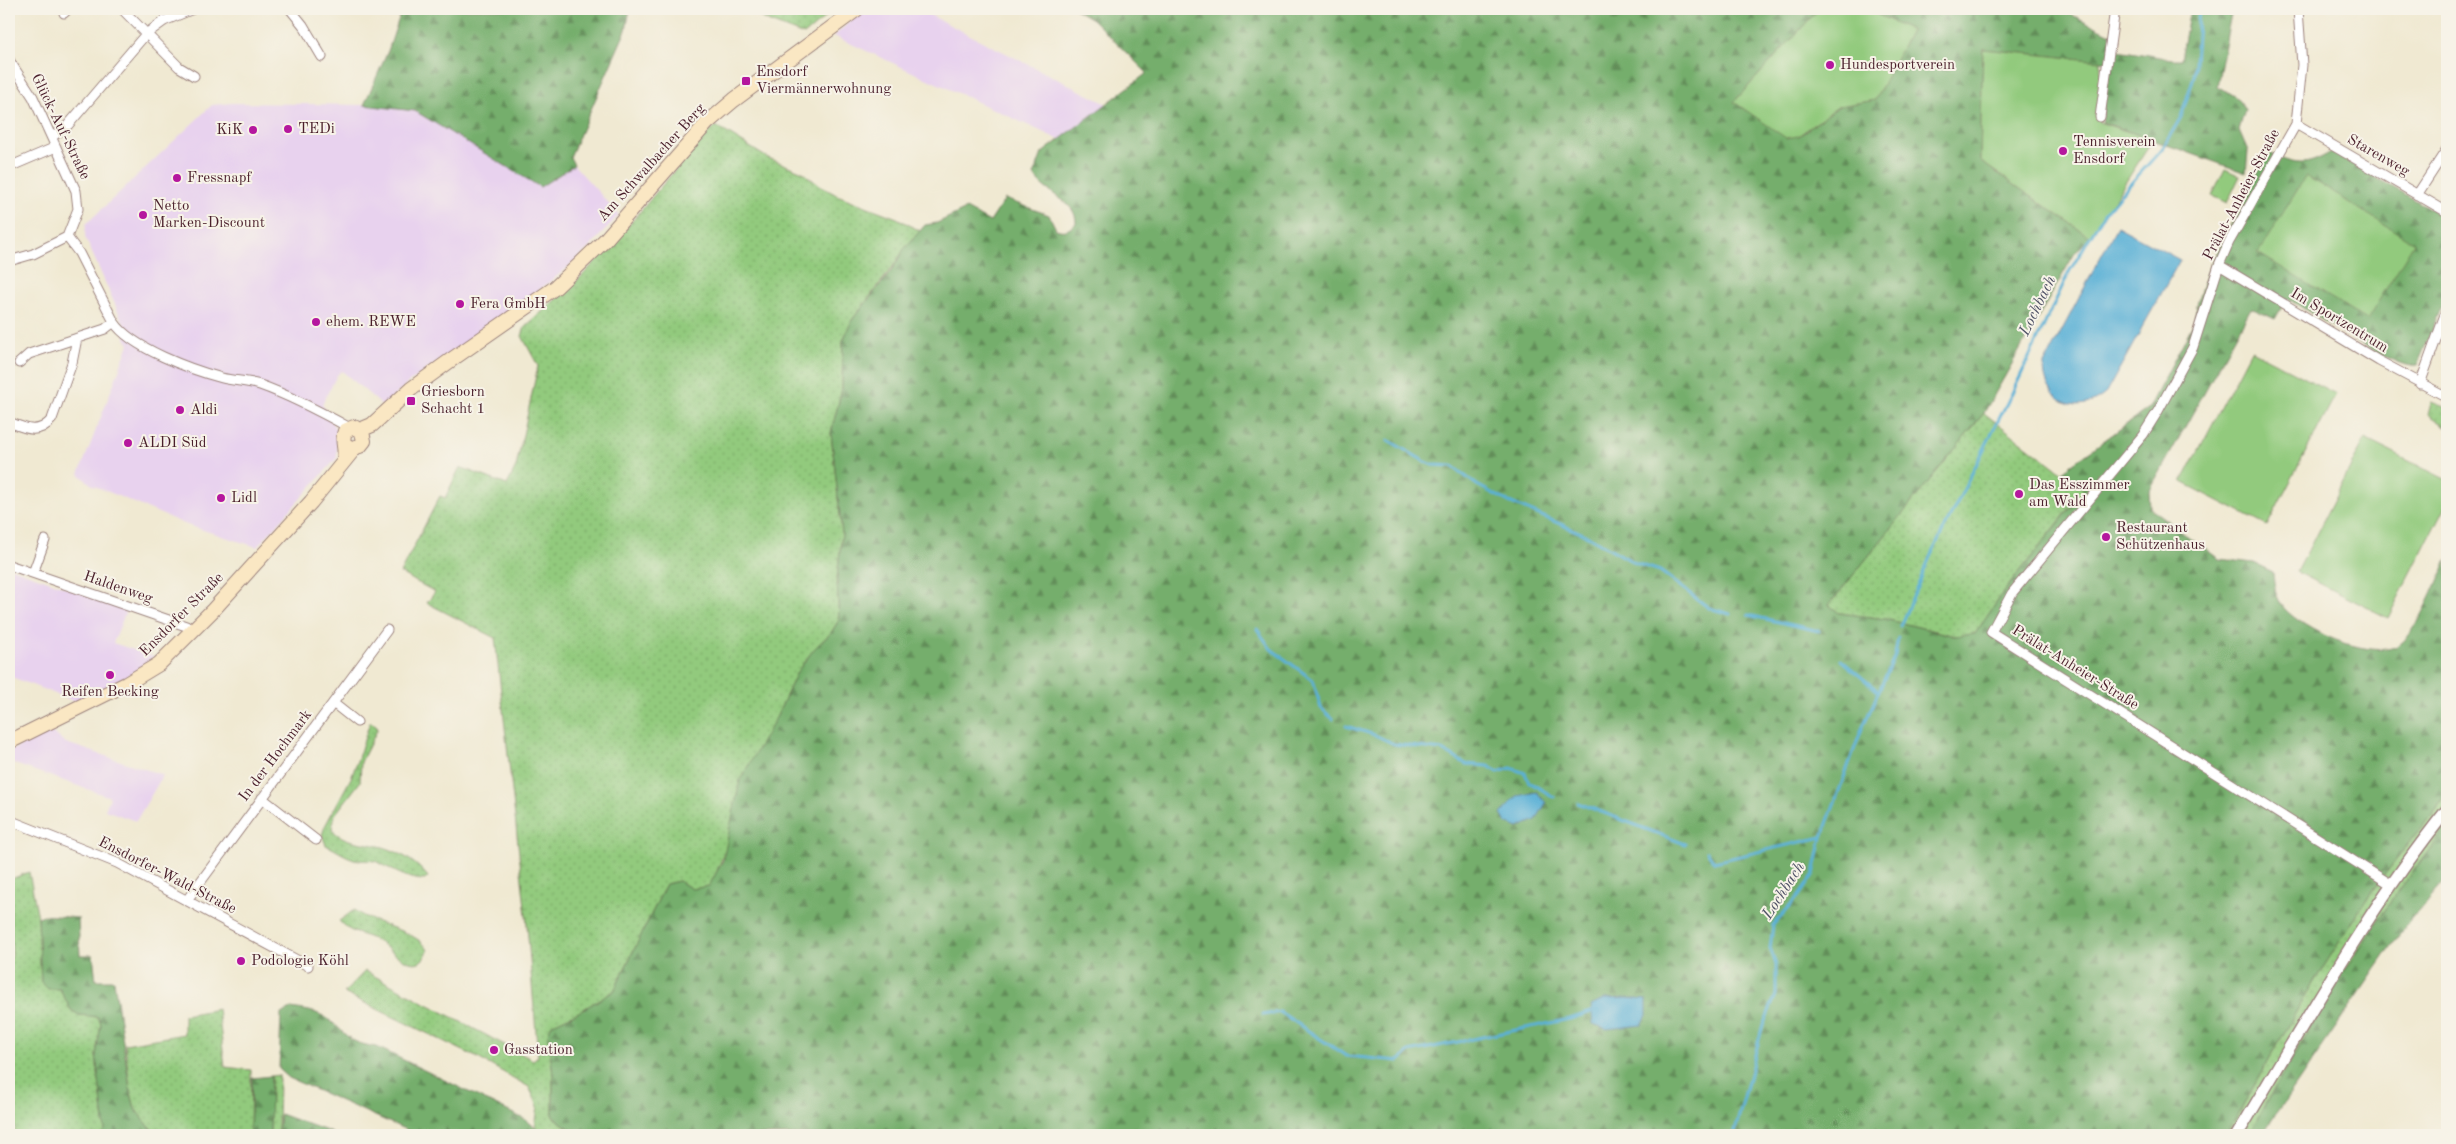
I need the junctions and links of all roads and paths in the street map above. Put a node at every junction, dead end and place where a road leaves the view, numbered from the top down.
1 (122, 9) edge
2 (192, 9) edge
3 (290, 9) edge
4 (857, 9) edge
5 (2115, 9) edge
6 (2298, 9) edge
7 (146, 34) junction
8 (322, 57) dead end
9 (9, 60) edge
10 (194, 76) dead end
11 (2100, 117) dead end
12 (2296, 124) junction
13 (52, 137) junction
14 (56, 148) junction
15 (2447, 149) edge
16 (9, 167) edge
17 (2417, 195) junction
18 (2447, 212) edge
19 (67, 237) junction
20 (9, 261) edge
21 (2219, 265) junction
22 (2447, 309) edge
23 (114, 322) junction
24 (76, 338) junction
25 (19, 364) dead end
26 (2420, 384) junction
27 (2447, 397) edge
28 (9, 422) edge
29 (352, 437) junction
30 (45, 540) dead end
31 (9, 565) edge
32 (33, 573) junction
33 (388, 630) dead end
34 (193, 631) junction
35 (333, 703) junction
36 (356, 722) dead end
37 (9, 742) edge
38 (262, 798) junction
39 (2447, 810) edge
40 (9, 820) edge
41 (316, 840) dead end
42 (2392, 885) junction
43 (187, 900) junction
44 (308, 966) dead end
45 (2237, 1135) edge

1 - 7 street
2 - 7 street
3 - 8 street
4 - 29 main road, Am Schwalbacher Berg
5 - 11 street
6 - 12 street, Prälat-Anheier-Straße
7 - 10 street
7 - 13 street
9 - 13 street, Glück-Auf-Straße
12 - 17 street, Starenweg
12 - 21 street, Prälat-Anheier-Straße
13 - 14 street, Glück-Auf-Straße
14 - 16 street
14 - 19 street, Glück-Auf-Straße
15 - 17 street
17 - 18 street, Starenweg
19 - 20 street
19 - 23 street
21 - 26 street, Im Sportzentrum
21 - 42 street, Prälat-Anheier-Straße
22 - 26 street
23 - 24 street
23 - 29 street
24 - 25 street
24 - 28 street
26 - 27 street, Im Sportzentrum
29 - 34 main road, Ensdorfer Straße
30 - 32 street
31 - 32 street, Haldenweg
32 - 34 street, Haldenweg
33 - 35 street, In der Hochmark
34 - 37 main road, Ensdorfer Straße
35 - 36 street
35 - 38 street, In der Hochmark
38 - 41 street
38 - 43 street, In der Hochmark
39 - 42 street
40 - 43 street, Ensdorfer-Wald-Straße
42 - 45 street
43 - 44 street, Ensdorfer-Wald-Straße

